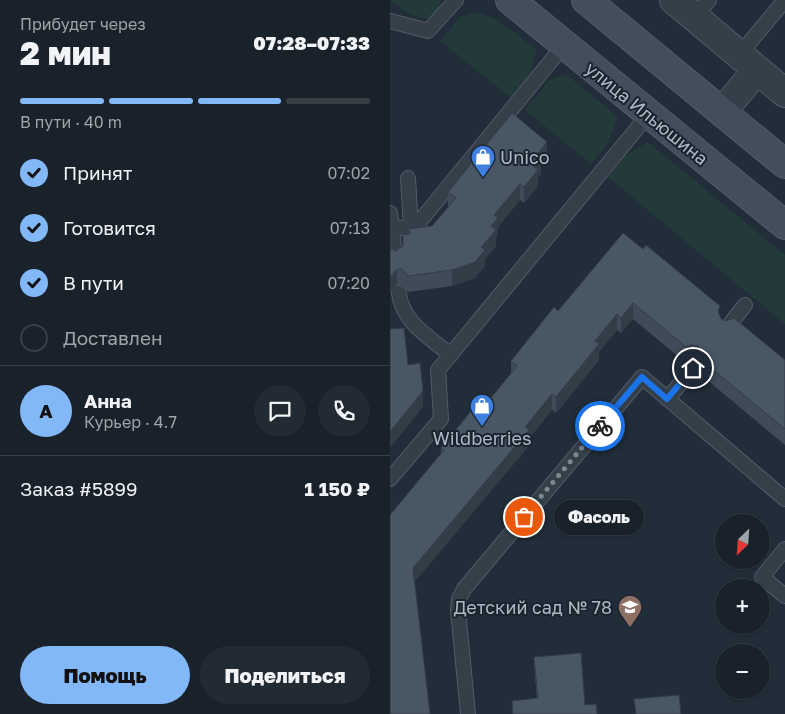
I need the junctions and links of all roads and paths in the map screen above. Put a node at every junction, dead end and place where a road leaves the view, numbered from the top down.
1 (456, 0) edge
2 (510, 0) edge
3 (586, 0) edge
4 (674, 0) edge
5 (785, 0) edge
6 (702, 9) edge
7 (390, 21) edge
8 (564, 45) junction
9 (748, 62) junction
10 (785, 93) edge
11 (722, 112) junction
12 (649, 114) junction
13 (785, 164) edge
14 (408, 178) dead end
15 (390, 213) edge
16 (785, 225) edge
17 (411, 227) junction
18 (392, 228) junction
19 (395, 258) edge
20 (399, 293) dead end
21 (746, 305) dead end
22 (727, 328) edge
23 (451, 355) junction
24 (693, 368) dead end
25 (667, 399) junction
26 (390, 479) edge
27 (785, 499) edge
28 (785, 549) edge
29 (785, 596) edge
30 (468, 714) edge

1 - 7 lane
2 - 8 main road, улица Ильюшина
3 - 11 main road
4 - 6 street
5 - 9 lane
6 - 9 street
8 - 12 main road, улица Ильюшина
8 - 17 lane
9 - 10 street
9 - 11 street
11 - 13 main road
12 - 16 main road, улица Ильюшина
12 - 23 lane
14 - 17 lane
15 - 18 lane
17 - 18 lane
18 - 19 lane
20 - 23 lane
21 - 22 lane
23 - 26 lane
24 - 25 lane
25 - 27 lane
25 - 30 lane
28 - 29 lane

